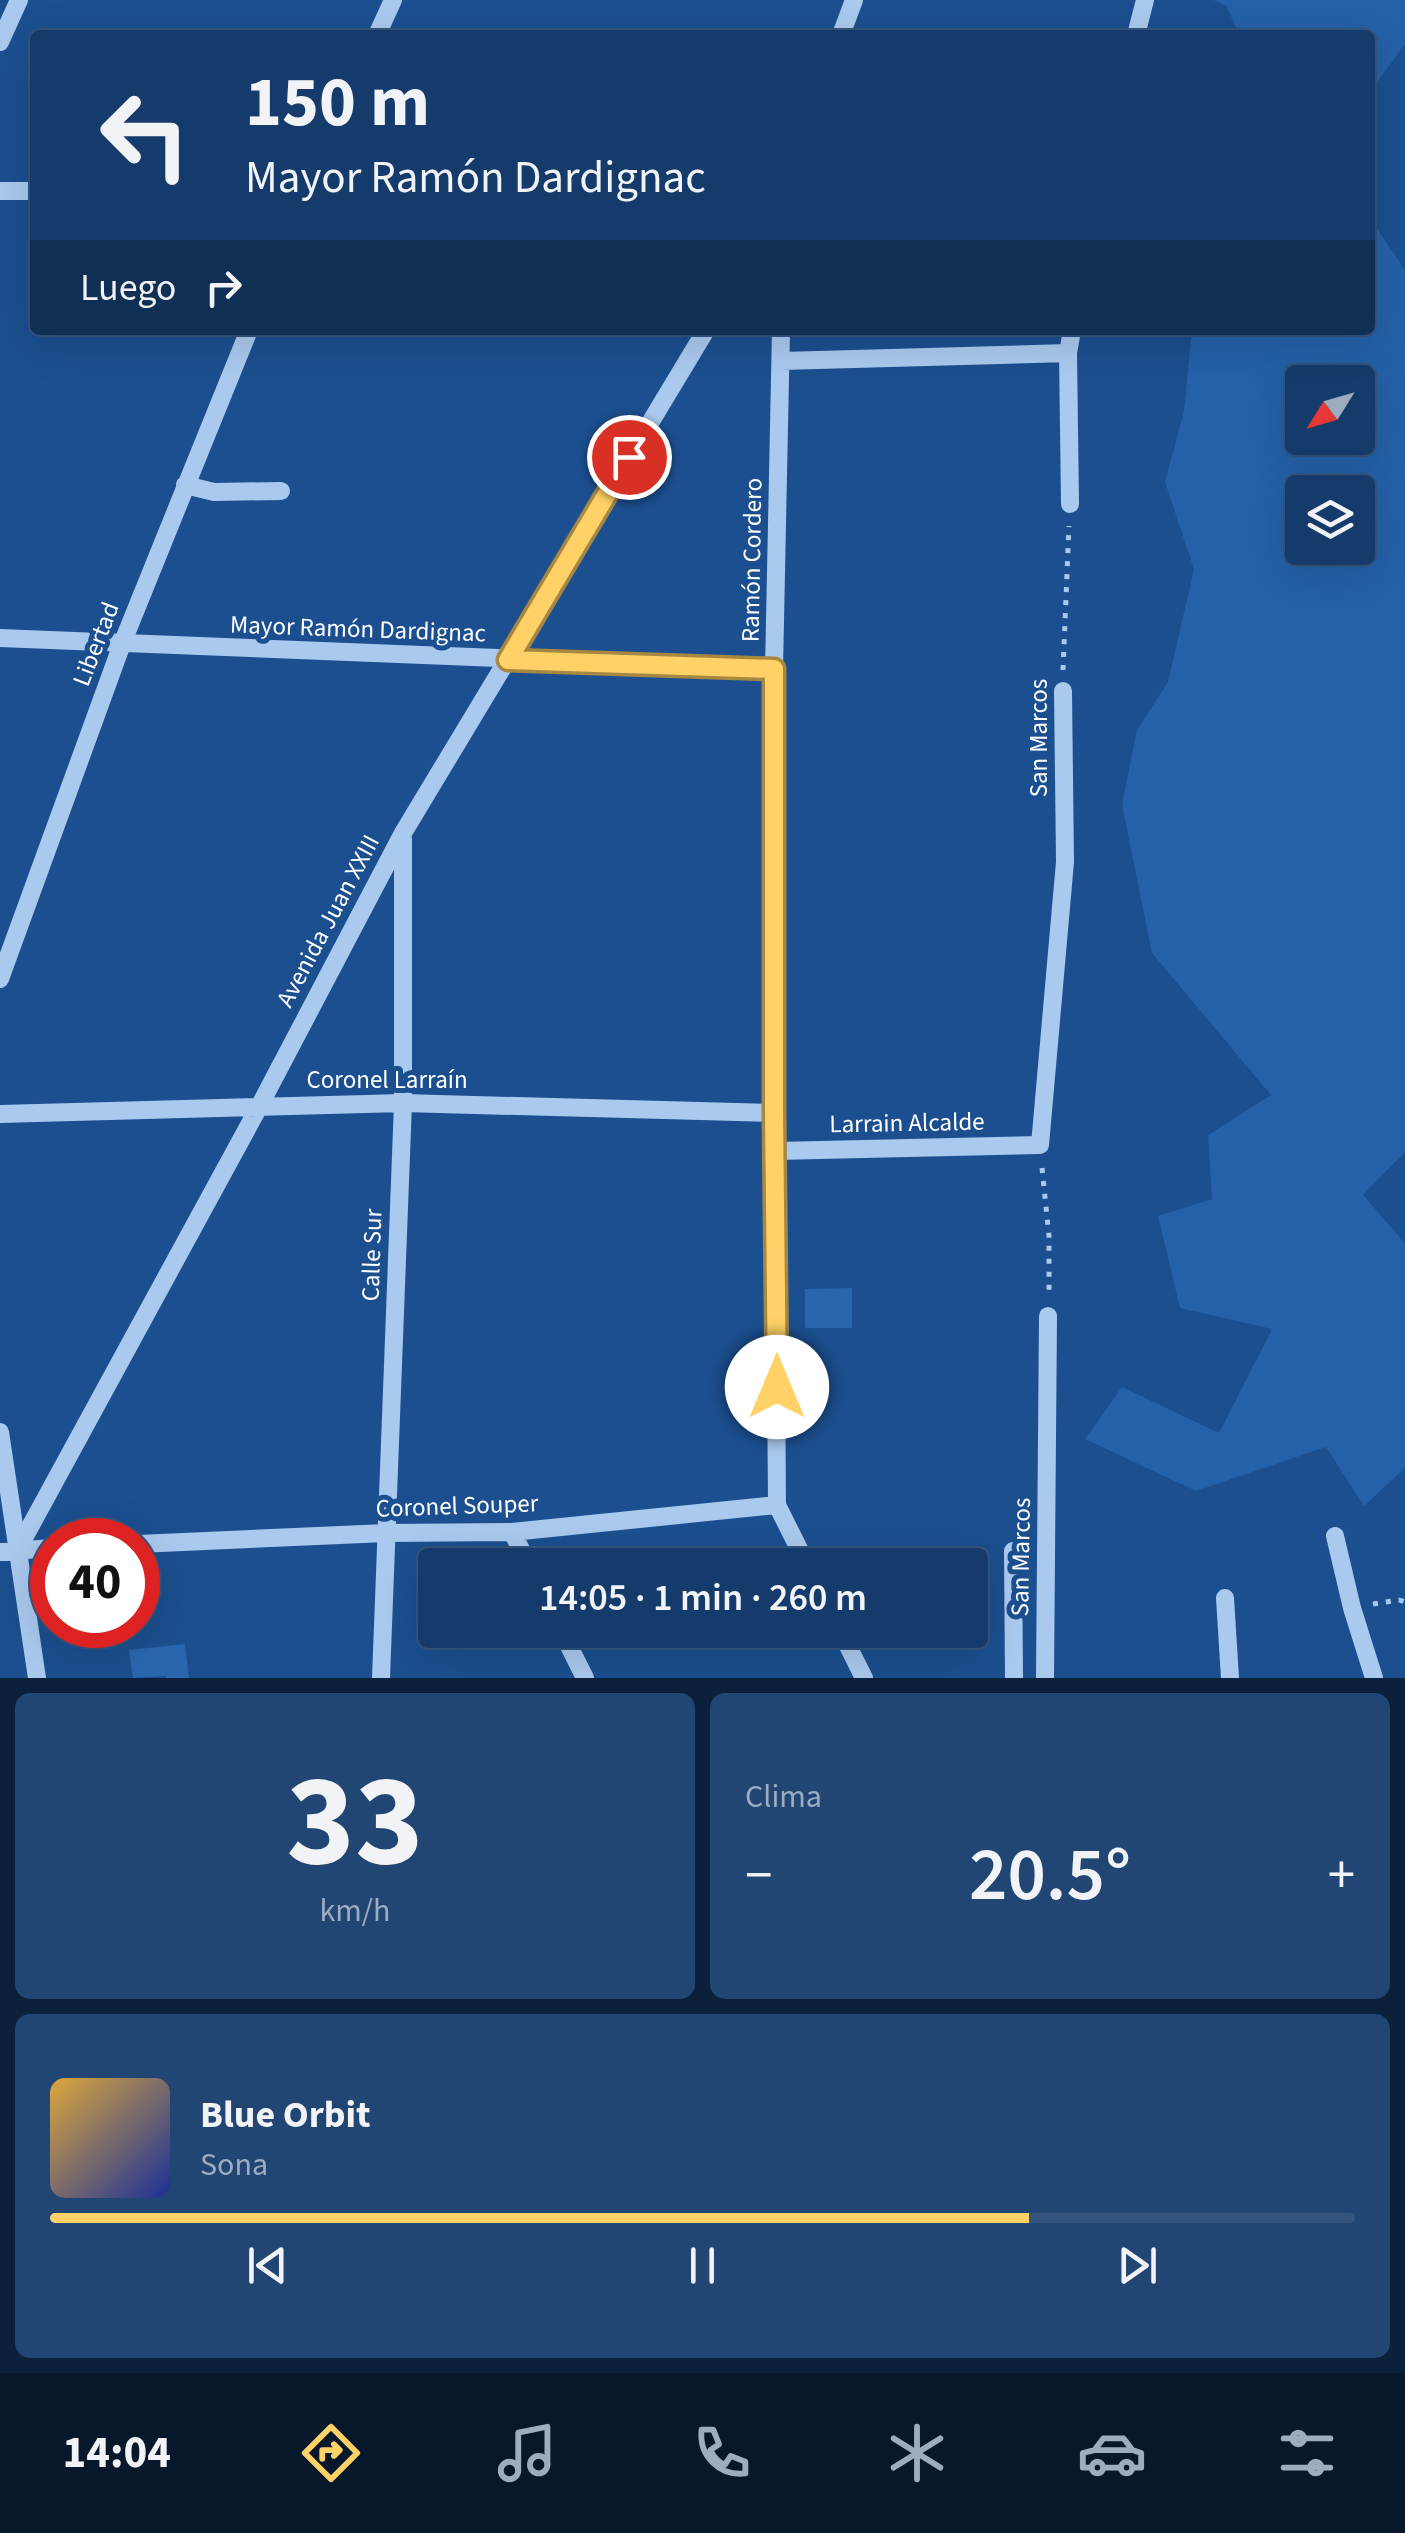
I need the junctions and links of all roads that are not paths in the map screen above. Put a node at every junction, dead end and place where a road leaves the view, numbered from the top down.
1 (19, 0) edge
2 (393, 0) edge
3 (854, 0) edge
4 (1145, 0) edge
5 (379, 30) edge
6 (843, 30) edge
7 (1137, 30) edge
8 (0, 42) edge
9 (0, 190) edge
10 (30, 191) edge
11 (247, 335) edge
12 (703, 335) edge
13 (782, 335) edge
14 (1071, 335) edge
15 (1068, 353) junction
16 (782, 361) junction
17 (185, 484) junction
18 (281, 492) dead end
19 (1070, 504) road end
20 (0, 638) edge
21 (122, 644) junction
22 (508, 660) junction
23 (774, 669) junction
24 (1063, 691) road end
25 (402, 834) junction
26 (0, 979) edge
27 (403, 1102) junction
28 (260, 1105) junction
29 (774, 1113) junction
30 (0, 1114) edge
31 (1040, 1145) joint
32 (776, 1151) junction
33 (1048, 1316) road end
34 (0, 1432) edge
35 (777, 1505) junction
36 (512, 1532) junction
37 (386, 1534) junction
38 (1335, 1536) dead end
39 (160, 1543) edge
40 (520, 1548) edge
41 (798, 1548) edge
42 (9, 1551) edge
43 (1012, 1551) dead end
44 (1225, 1598) dead end
45 (570, 1648) edge
46 (849, 1648) edge
47 (37, 1678) edge
48 (381, 1678) edge
49 (586, 1678) edge
50 (864, 1678) edge
51 (1014, 1678) edge
52 (1045, 1678) edge
53 (1230, 1678) edge
54 (1374, 1678) edge

1 - 8 street
2 - 5 street
3 - 6 street
4 - 7 street
9 - 10 street
11 - 17 street, Libertad
12 - 22 street, Avenida Juan XXIII
13 - 16 street, Ramón Cordero
14 - 15 street
15 - 16 street
15 - 19 street
16 - 23 street, Ramón Cordero
17 - 18 street
17 - 21 street, Libertad
20 - 21 street, Mayor Ramón Dardignac
21 - 22 street, Mayor Ramón Dardignac
21 - 26 street, Libertad
22 - 23 street, Mayor Ramón Dardignac
22 - 25 street, Avenida Juan XXIII
23 - 29 street, Ramón Cordero
24 - 31 street, San Marcos
25 - 27 street, Calle Sur
25 - 28 street, Avenida Juan XXIII
27 - 28 street, Coronel Larraín
27 - 29 street, Coronel Larraín
27 - 37 street, Calle Sur
28 - 30 street, Coronel Larraín
28 - 42 street, Avenida Juan XXIII
29 - 32 street, Ramón Cordero
31 - 32 street, Larrain Alcalde
32 - 35 street, Ramón Cordero
33 - 52 street, San Marcos
34 - 42 street
35 - 36 street, Coronel Souper
35 - 41 street, Ramón Cordero
36 - 37 street, Coronel Souper
36 - 40 street
37 - 39 street, Coronel Souper
37 - 48 street, Calle Sur
38 - 54 street
42 - 47 street
43 - 51 street
44 - 53 street
45 - 49 street
46 - 50 street

